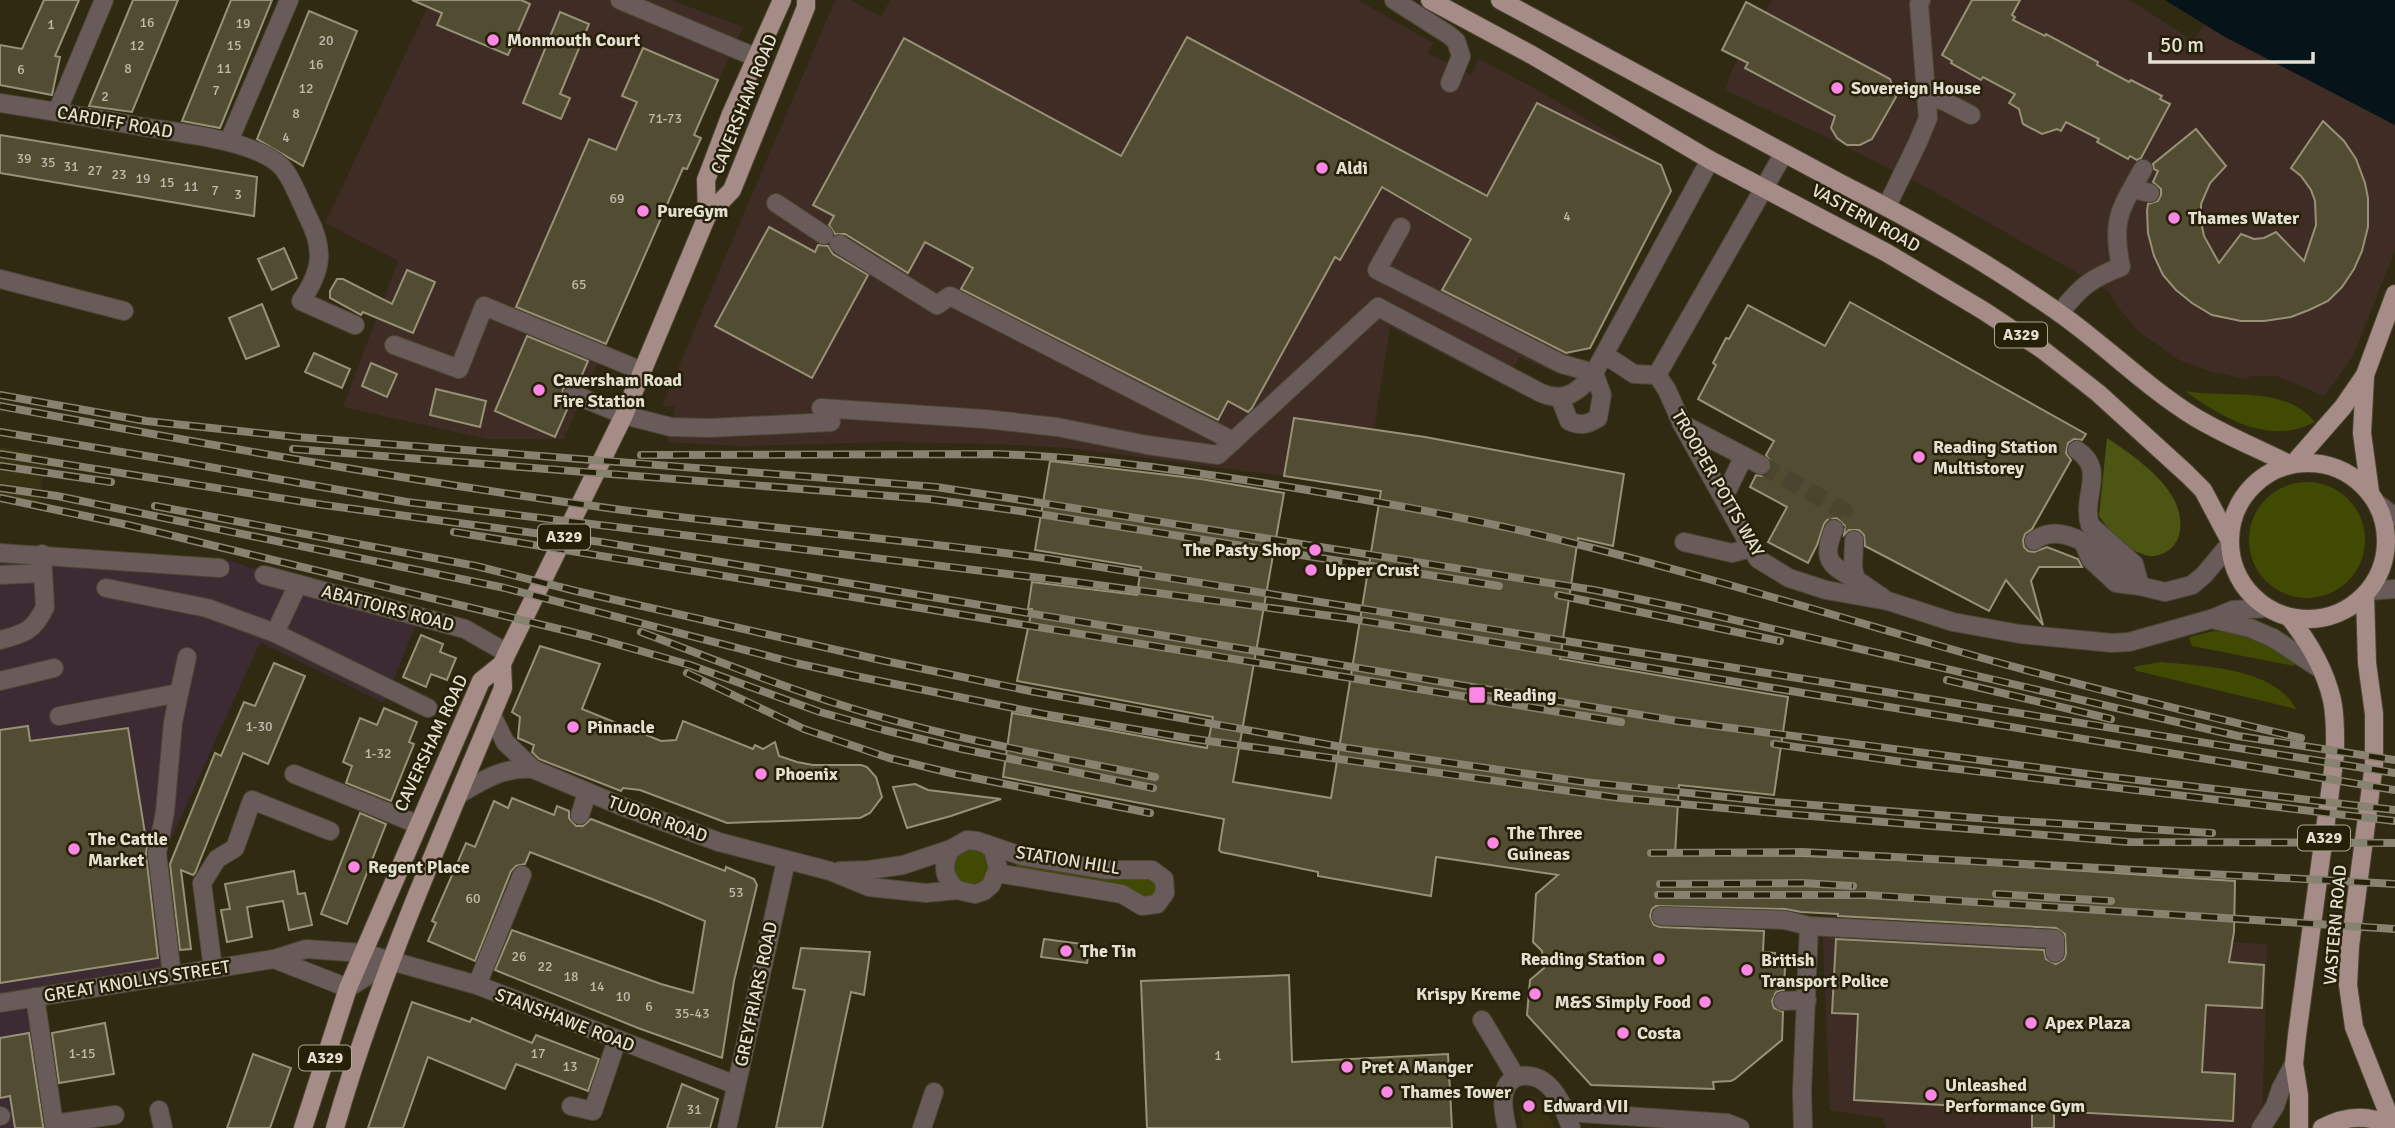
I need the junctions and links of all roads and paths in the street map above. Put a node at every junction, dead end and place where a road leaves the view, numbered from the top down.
1 (104, 0) edge
2 (289, 0) edge
3 (620, 0) edge
4 (782, 0) edge
5 (806, 0) edge
6 (1394, 0) edge
7 (1430, 0) edge
8 (1500, 0) edge
9 (1917, 1) edge
10 (755, 57) junction
11 (1450, 83) dead end
12 (1928, 98) junction
13 (0, 103) edge
14 (57, 113) junction
15 (1971, 115) dead end
16 (229, 141) junction
17 (1784, 153) junction
18 (1710, 160) junction
19 (2143, 169) dead end
20 (1765, 188) junction
21 (2132, 189) junction
22 (2150, 193) dead end
23 (776, 203) dead end
24 (1886, 206) junction
25 (707, 216) junction
26 (1401, 227) dead end
27 (0, 279) edge
28 (2395, 294) edge
29 (124, 311) dead end
30 (2060, 313) junction
31 (355, 325) dead end
32 (394, 345) dead end
33 (1605, 355) junction
34 (642, 371) junction
35 (1594, 373) junction
36 (1657, 375) junction
37 (2365, 375) junction
38 (573, 394) dead end
39 (1560, 398) junction
40 (624, 415) junction
41 (1682, 424) junction
42 (1233, 440) junction
43 (2077, 450) dead end
44 (1744, 456) junction
45 (2291, 464) junction
46 (1761, 465) tunnel mouth
47 (1724, 497) junction
48 (2374, 498) junction
49 (2395, 517) edge
50 (2034, 541) dead end
51 (1684, 542) dead end
52 (2229, 542) junction
53 (1751, 548) junction
54 (0, 553) edge
55 (42, 554) junction
56 (220, 568) dead end
57 (43, 573) junction
58 (0, 575) edge
59 (264, 575) dead end
60 (1856, 580) junction
61 (298, 584) junction
62 (2140, 586) junction
63 (106, 589) dead end
64 (2395, 589) edge
65 (2367, 593) junction
66 (1888, 601) junction
67 (2267, 608) junction
68 (2289, 617) junction
69 (2211, 619) junction
70 (275, 632) junction
71 (0, 639) edge
72 (187, 657) dead end
73 (505, 659) junction
74 (2319, 667) junction
75 (54, 668) dead end
76 (0, 681) edge
77 (179, 693) junction
78 (428, 708) dead end
79 (492, 715) junction
80 (59, 716) dead end
81 (533, 769) junction
82 (294, 774) dead end
83 (627, 788) dead end
84 (461, 793) junction
85 (587, 793) junction
86 (621, 806) junction
87 (580, 815) dead end
88 (417, 824) junction
89 (330, 831) dead end
90 (986, 844) junction
91 (951, 849) junction
92 (786, 861) junction
93 (830, 871) junction
94 (998, 873) junction
95 (522, 875) dead end
96 (957, 890) junction
97 (1661, 916) dead end
98 (1810, 926) junction
99 (2046, 945) dead end
100 (363, 953) junction
101 (274, 959) junction
102 (391, 961) junction
103 (213, 969) junction
104 (172, 975) junction
105 (477, 985) junction
106 (348, 988) junction
107 (35, 997) junction
108 (1807, 1000) junction
109 (1783, 1001) dead end
110 (0, 1003) edge
111 (1482, 1020) dead end
112 (617, 1040) junction
113 (2294, 1064) junction
114 (1516, 1077) junction
115 (736, 1085) junction
116 (934, 1091) dead end
117 (571, 1106) dead end
118 (115, 1115) dead end
119 (1568, 1120) edge
120 (2394, 1127) edge
121 (303, 1128) edge
122 (335, 1128) edge
123 (727, 1128) edge
124 (922, 1128) edge
125 (1507, 1128) edge
126 (1740, 1128) edge
127 (1803, 1128) edge
128 (2261, 1128) edge
129 (2299, 1128) edge
130 (2322, 1128) edge

1 - 14 street
2 - 16 street
3 - 10 street
4 - 10 main road, CAVERSHAM ROAD / A329
5 - 25 main road, CAVERSHAM ROAD / A329
6 - 11 street
7 - 18 main road, VASTERN ROAD / A329
8 - 17 main road, VASTERN ROAD / A329
9 - 12 street
10 - 25 main road, CAVERSHAM ROAD / A329
12 - 15 street
12 - 24 street
13 - 14 street, CARDIFF ROAD
14 - 16 street, CARDIFF ROAD
16 - 31 street, CARDIFF ROAD
17 - 20 street
17 - 24 main road, VASTERN ROAD / A329
18 - 20 main road, VASTERN ROAD / A329
18 - 33 street
19 - 21 street
20 - 36 street
20 - 52 main road, VASTERN ROAD / A329
21 - 22 street
21 - 30 street
23 - 42 street
24 - 30 main road, VASTERN ROAD / A329
25 - 34 main road, CAVERSHAM ROAD / A329
26 - 35 street
27 - 29 street
28 - 37 main road
30 - 45 main road, VASTERN ROAD / A329
32 - 34 street
33 - 35 street
33 - 36 street
34 - 40 main road, CAVERSHAM ROAD / A329
35 - 39 street
35 - 39 street
36 - 41 street, TROOPER POTTS WAY
37 - 45 main road
37 - 48 main road
38 - 40 street
39 - 42 street
40 - 42 street
40 - 73 main road, CAVERSHAM ROAD / A329
41 - 44 street
41 - 47 street, TROOPER POTTS WAY
43 - 62 street
44 - 46 street
44 - 47 street
45 - 48 main road
45 - 52 main road
47 - 53 street, TROOPER POTTS WAY
48 - 49 street
48 - 65 main road
50 - 62 street
51 - 53 street
52 - 62 street
52 - 67 main road
53 - 66 street, TROOPER POTTS WAY
54 - 55 street
55 - 56 street
55 - 57 street
57 - 58 street
57 - 71 street
59 - 61 street, ABATTOIRS ROAD
60 - 60 street
60 - 66 street
61 - 70 street
61 - 73 street, ABATTOIRS ROAD
63 - 70 street
64 - 65 street
65 - 68 main road
65 - 120 main road, VASTERN ROAD / A329
66 - 69 street, TROOPER POTTS WAY
67 - 68 main road
67 - 69 street, TROOPER POTTS WAY
68 - 74 main road, VASTERN ROAD / A329
69 - 74 street
70 - 78 street
72 - 77 street
73 - 79 main road, A329
73 - 88 main road, CAVERSHAM ROAD / A329
74 - 113 main road, VASTERN ROAD / A329
75 - 76 street
77 - 80 street
77 - 104 street
79 - 81 street, TUDOR ROAD
79 - 84 main road, A329
81 - 84 street, TUDOR ROAD
81 - 85 street, TUDOR ROAD
82 - 88 street
83 - 86 street
84 - 102 main road, A329
85 - 86 street, TUDOR ROAD
85 - 87 street
86 - 92 street, TUDOR ROAD
88 - 100 main road, CAVERSHAM ROAD / A329
89 - 103 street
90 - 91 street, STATION HILL
90 - 94 street, STATION HILL
90 - 94 street, STATION HILL
91 - 93 street, STATION HILL
91 - 96 street
92 - 93 street, STATION HILL
92 - 115 street, GREYFRIARS ROAD
93 - 96 street, STATION HILL
94 - 96 street, STATION HILL
95 - 105 street
97 - 98 street
98 - 99 street
98 - 108 street
100 - 101 street, GREAT KNOLLYS STREET
100 - 102 street, STANSHAWE ROAD
100 - 106 main road, A329
101 - 103 street, GREAT KNOLLYS STREET
101 - 106 street
102 - 105 street, STANSHAWE ROAD
102 - 106 street
102 - 122 main road, A329
103 - 104 street, GREAT KNOLLYS STREET
104 - 107 street, GREAT KNOLLYS STREET
105 - 112 street, STANSHAWE ROAD
106 - 121 main road, A329
107 - 110 street, GREAT KNOLLYS STREET
107 - 118 street
108 - 109 street
108 - 127 street
111 - 114 street
112 - 115 street, STANSHAWE ROAD
112 - 117 street
113 - 128 street
113 - 129 main road, VASTERN ROAD / A329
114 - 119 street
114 - 125 street
115 - 123 street, GREYFRIARS ROAD
116 - 124 street
119 - 126 street
120 - 130 main road

